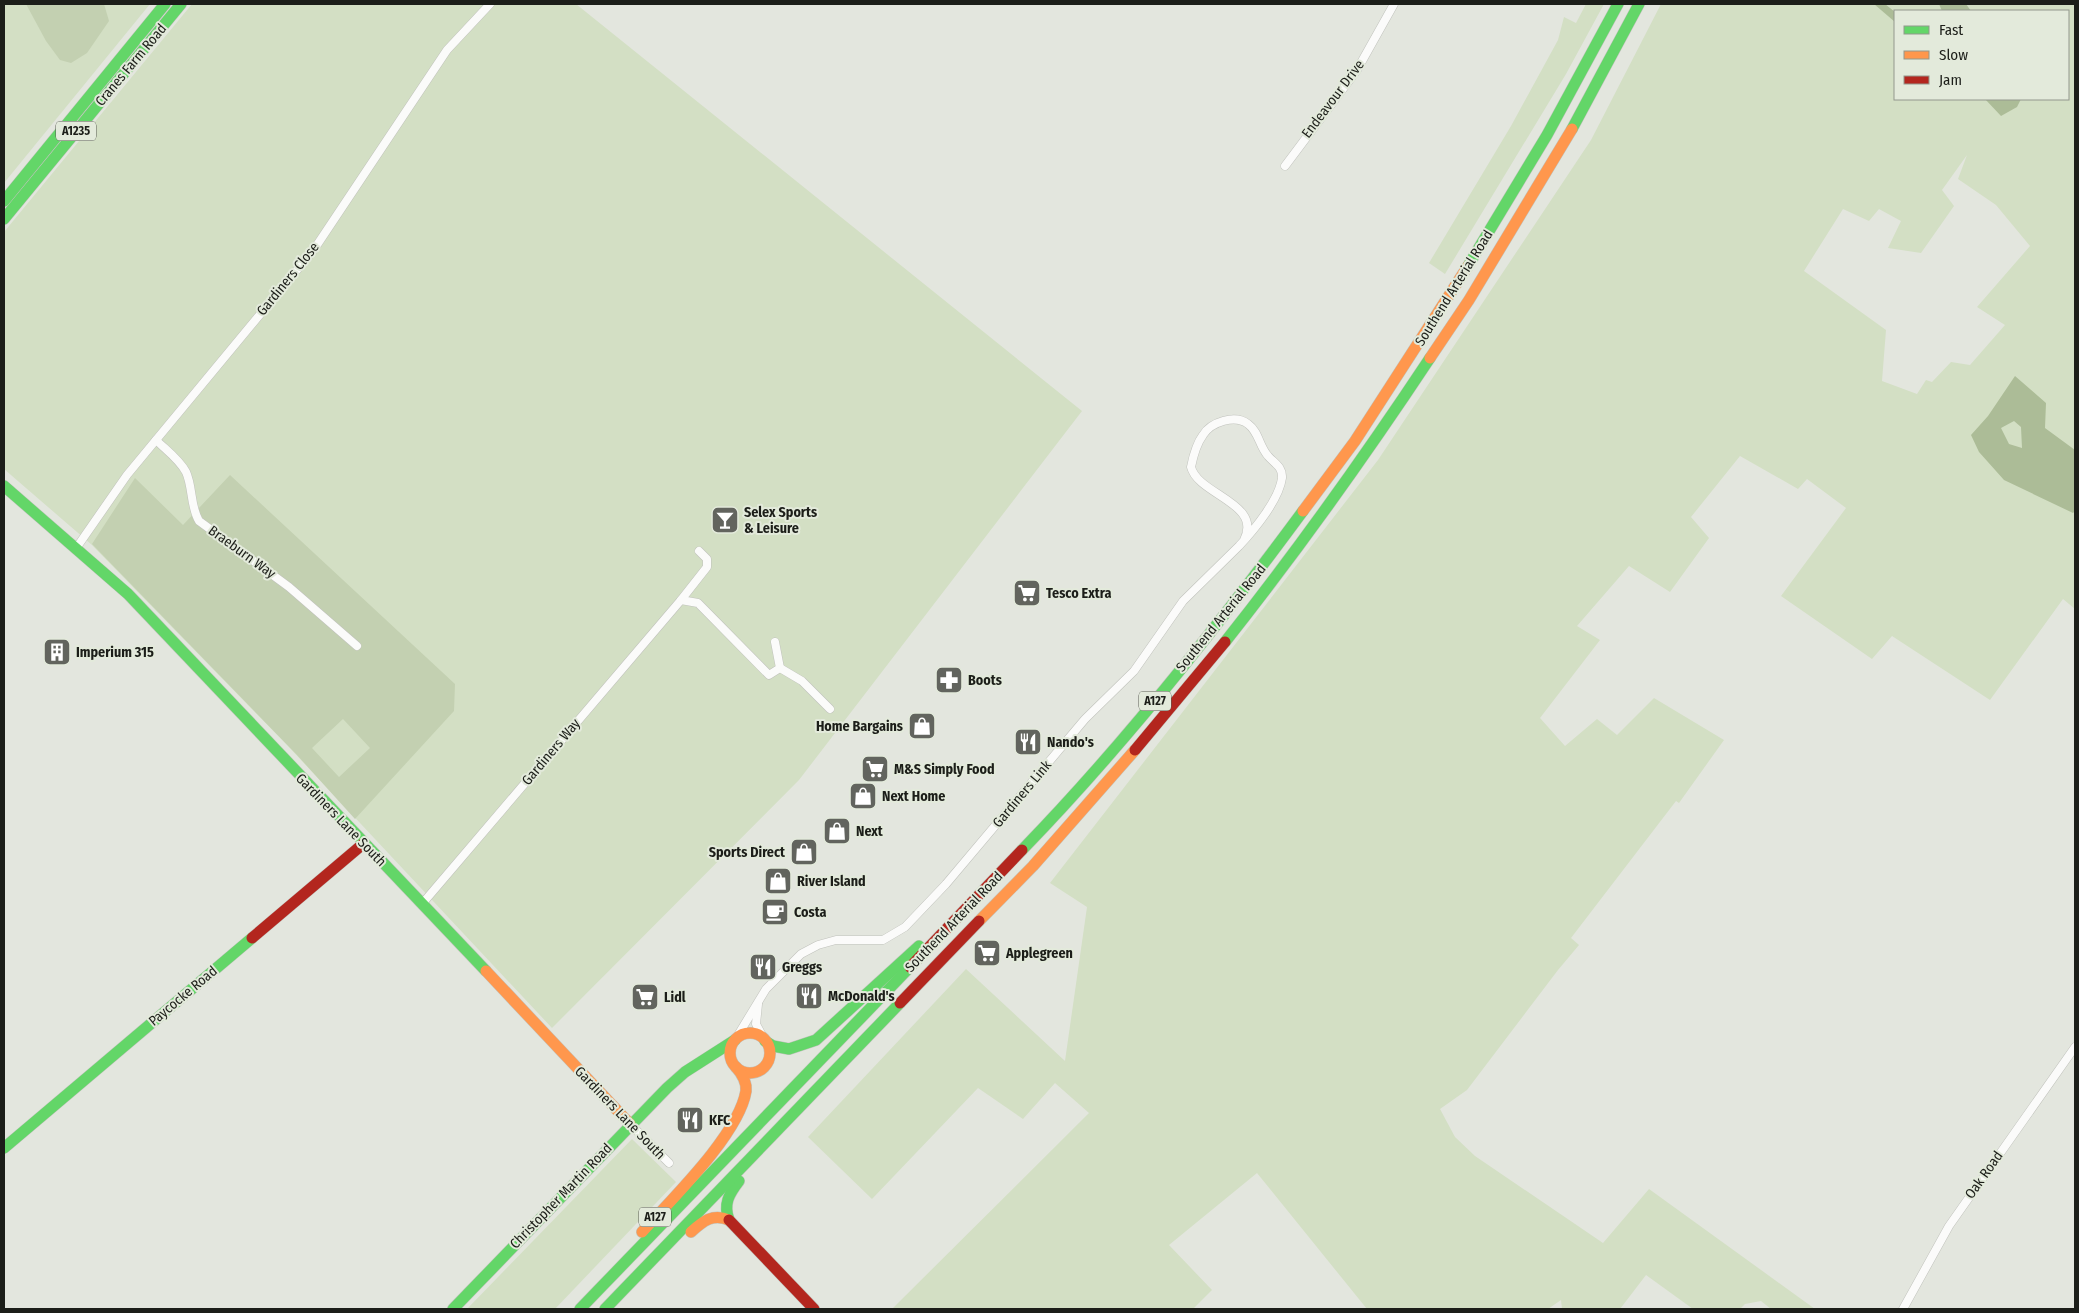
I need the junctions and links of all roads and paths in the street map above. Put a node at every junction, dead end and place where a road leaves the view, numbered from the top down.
1 (165, 4) edge
2 (181, 4) edge
3 (490, 4) edge
4 (1394, 4) edge
5 (1618, 4) edge
6 (1639, 4) edge
7 (1285, 166) dead end
8 (4, 201) edge
9 (4, 219) edge
10 (156, 440) junction
11 (4, 486) edge
12 (1244, 540) junction
13 (77, 547) junction
14 (699, 551) dead end
15 (681, 600) junction
16 (775, 642) dead end
17 (357, 646) dead end
18 (780, 668) junction
19 (830, 709) dead end
20 (1043, 829) junction
21 (363, 844) junction
22 (422, 904) junction
23 (766, 989) junction
24 (735, 1040) junction
25 (765, 1041) junction
26 (2075, 1047) edge
27 (848, 1058) junction
28 (694, 1066) junction
29 (736, 1067) junction
30 (630, 1124) junction
31 (4, 1148) edge
32 (669, 1163) dead end
33 (729, 1220) junction
34 (453, 1309) edge
35 (574, 1309) edge
36 (580, 1309) edge
37 (605, 1309) edge
38 (611, 1309) edge
39 (814, 1309) edge
40 (1903, 1309) edge

1 - 8 main road, Cranes Farm Road / A1235
2 - 9 main road, Cranes Farm Road / A1235
3 - 10 street, Gardiners Close
4 - 7 street, Endeavour Drive
5 - 20 main road, Southend Arterial Road / A127
6 - 27 main road, Southend Arterial Road / A127
10 - 13 street, Gardiners Close
10 - 17 street, Braeburn Way
11 - 13 main road, Gardiners Lane South
12 - 12 street, Gardiners Link
12 - 23 street, Gardiners Link
13 - 21 main road, Gardiners Lane South
14 - 15 street, Gardiners Way
15 - 18 street
15 - 22 street, Gardiners Way
16 - 18 street
18 - 19 street
20 - 25 main road, A127
20 - 36 main road, Southend Arterial Road / A127
21 - 22 main road, Gardiners Lane South
21 - 31 main road, Paycocke Road
22 - 30 main road, Gardiners Lane South
23 - 24 street, Gardiners Link
23 - 25 street, Gardiners Link
24 - 25 main road
24 - 28 main road, Christopher Martin Road
24 - 29 main road
25 - 29 main road
26 - 40 street, Oak Road
27 - 33 main road, A127
27 - 37 main road, Southend Arterial Road / A127
28 - 29 main road, Christopher Martin Road
28 - 30 main road, Christopher Martin Road
29 - 35 main road, A127
30 - 32 street, Gardiners Lane South
30 - 34 main road, Christopher Martin Road
33 - 38 main road, A127
33 - 39 main road

